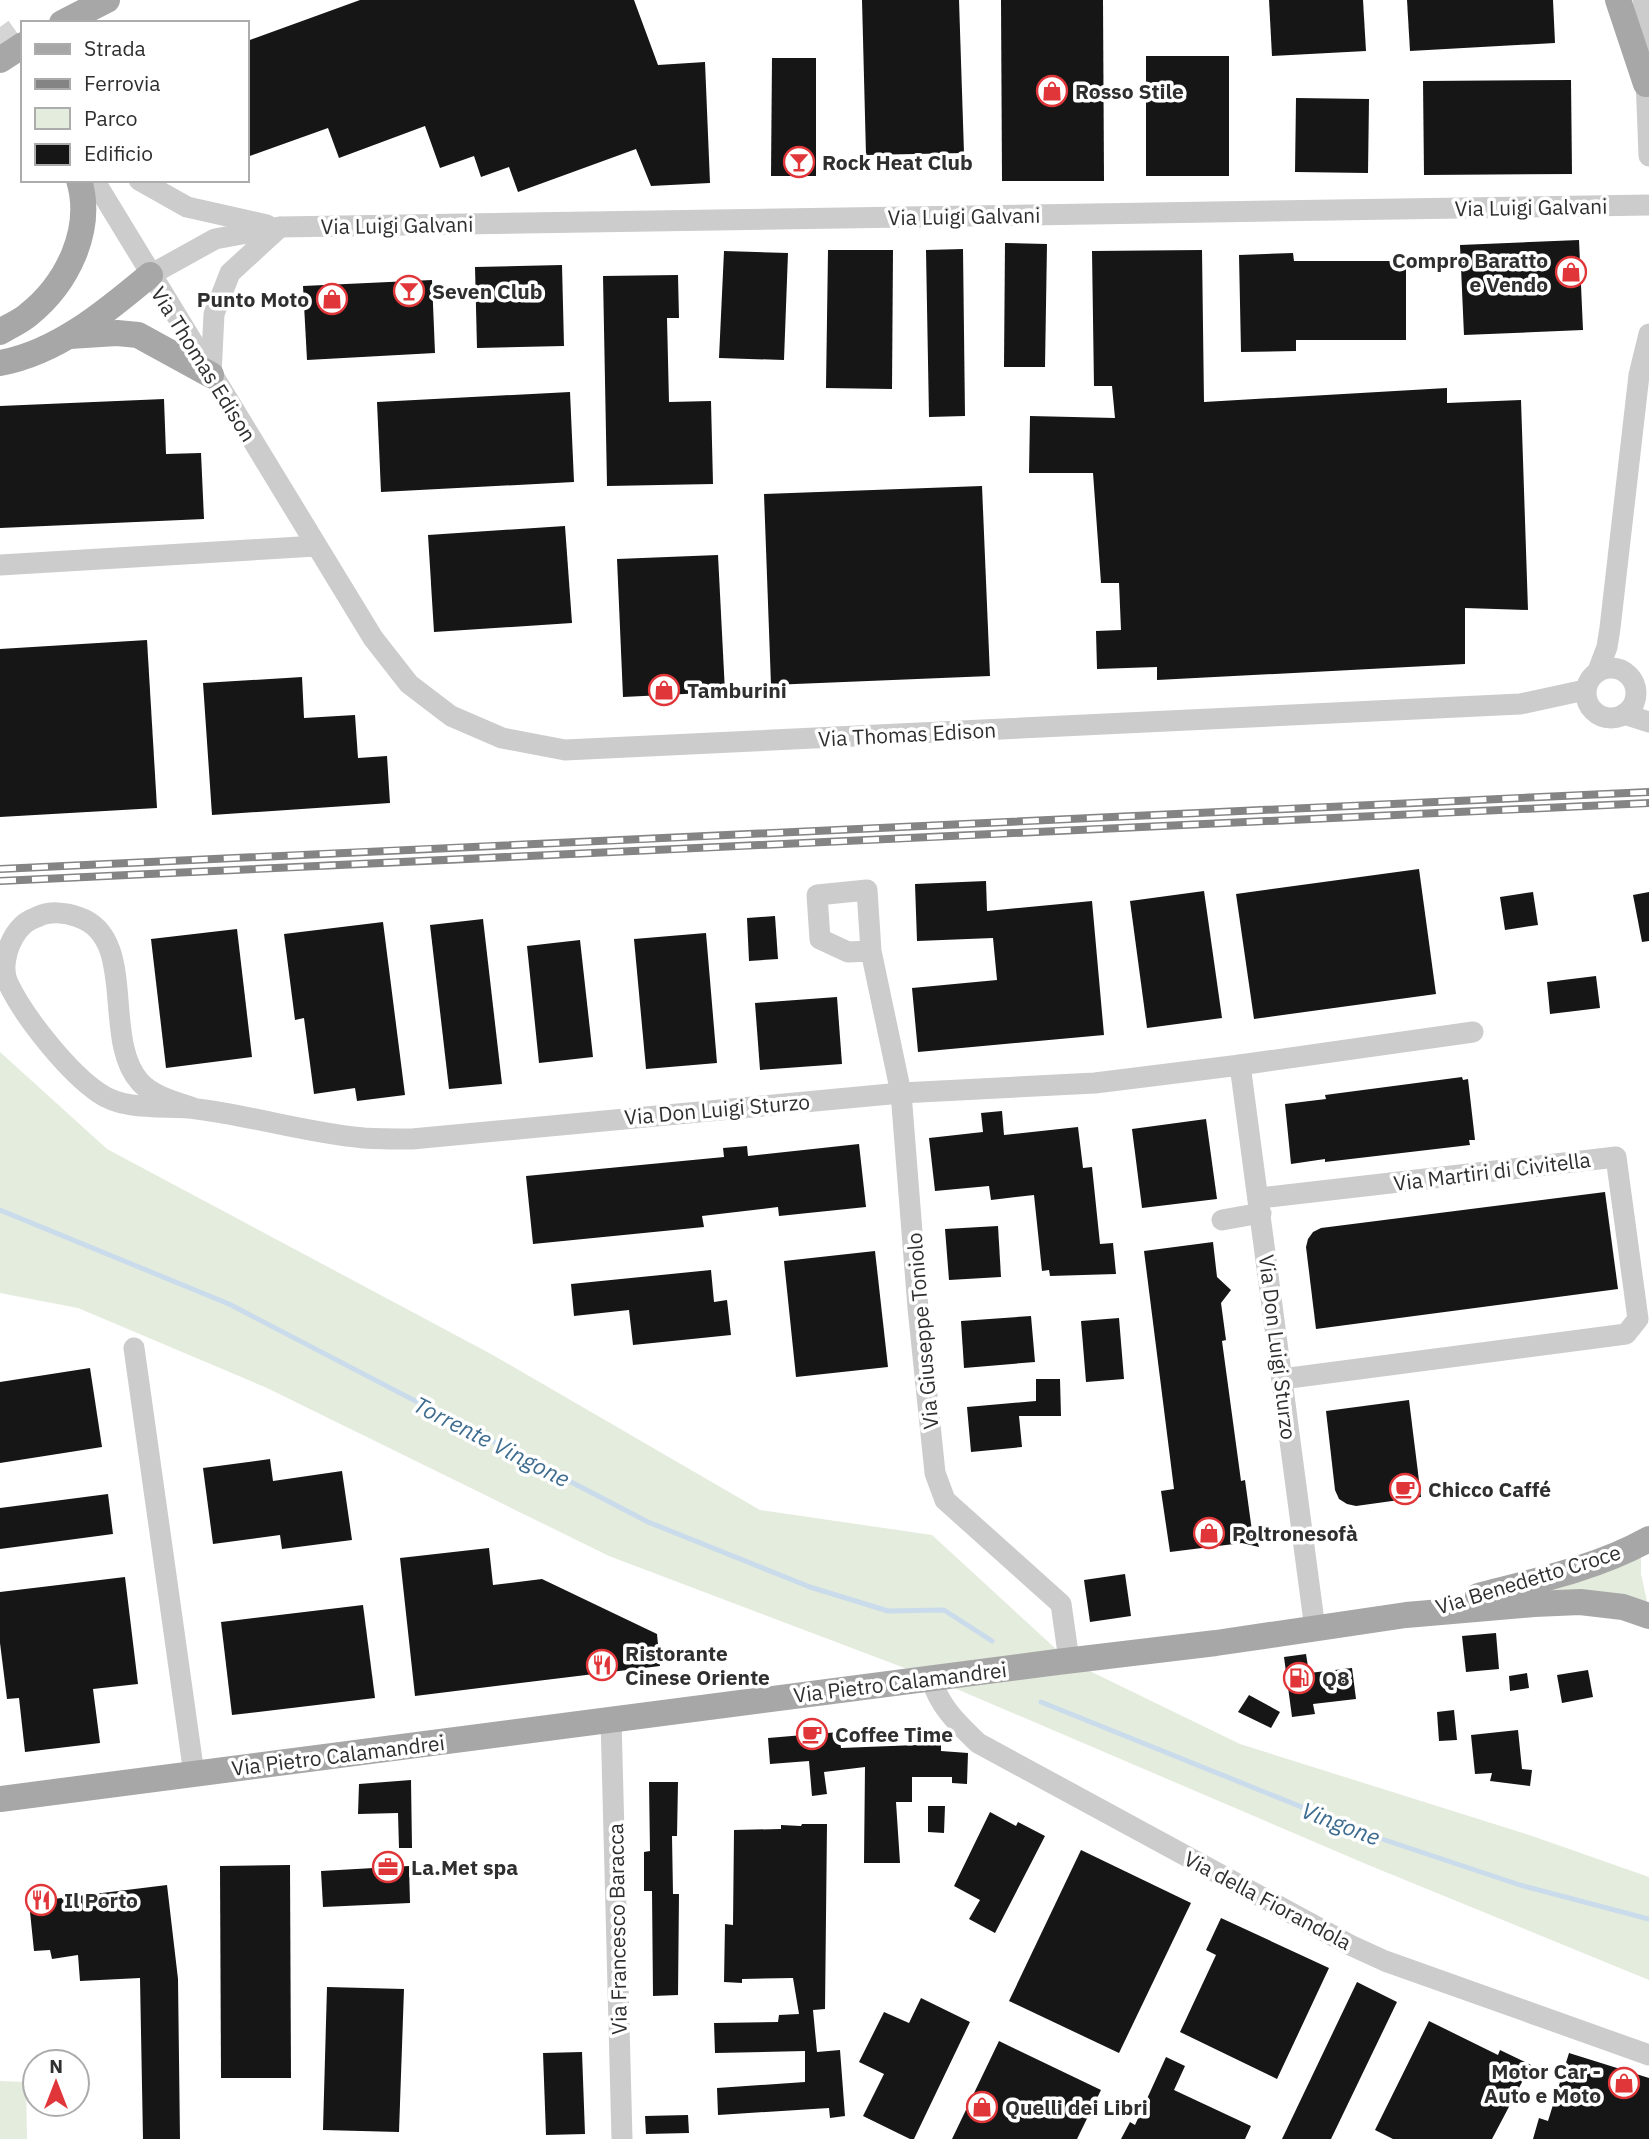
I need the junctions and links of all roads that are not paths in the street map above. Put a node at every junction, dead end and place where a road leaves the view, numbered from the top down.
1 (107, 0) edge
2 (1618, 0) edge
3 (1643, 0) edge
4 (66, 21) edge
5 (21, 46) edge
6 (0, 60) edge
7 (1646, 84) junction
8 (1649, 156) edge
9 (80, 182) edge
10 (95, 182) edge
11 (143, 182) edge
12 (1649, 205) edge
13 (280, 227) junction
14 (144, 280) junction
15 (0, 332) edge
16 (1649, 334) edge
17 (69, 336) junction
18 (0, 342) edge
19 (0, 363) edge
20 (211, 374) junction
21 (316, 546) junction
22 (0, 565) edge
23 (1598, 671) junction
24 (1586, 690) junction
25 (1520, 704) junction
26 (1636, 704) edge
27 (1594, 712) junction
28 (1649, 722) edge
29 (871, 951) dead end
30 (1473, 1032) dead end
31 (1240, 1065) junction
32 (901, 1093) junction
33 (196, 1109) junction
34 (1260, 1206) junction
35 (1222, 1220) dead end
36 (134, 1348) dead end
37 (1282, 1379) junction
38 (1649, 1539) edge
39 (1406, 1615) junction
40 (1649, 1616) edge
41 (1315, 1629) junction
42 (1063, 1661) junction
43 (941, 1677) junction
44 (611, 1719) junction
45 (194, 1774) junction
46 (0, 1799) edge
47 (1649, 2055) edge
48 (622, 2139) edge

1 - 4 main road
2 - 7 main road
3 - 7 street
5 - 6 main road
7 - 8 street
9 - 15 main road
10 - 14 street, Via Thomas Edison
11 - 13 street, Via Luigi Galvani
12 - 13 street, Via Luigi Galvani
13 - 14 street, Via Luigi Galvani
13 - 20 street
14 - 17 main road
14 - 18 main road
14 - 20 street, Via Thomas Edison
16 - 23 street
17 - 19 main road
17 - 20 main road
20 - 21 street, Via Thomas Edison
21 - 22 street
21 - 25 street, Via Thomas Edison
23 - 24 street
23 - 26 street
24 - 25 street, Via Thomas Edison
24 - 27 street
25 - 27 street
26 - 27 street
26 - 28 street
29 - 32 street, Via Giuseppe Toniolo
30 - 31 street, Via Don Luigi Sturzo
31 - 32 street, Via Don Luigi Sturzo
31 - 34 street, Via Don Luigi Sturzo
32 - 33 street, Via Don Luigi Sturzo
32 - 42 street, Via Giuseppe Toniolo
33 - 33 street, Via Don Luigi Sturzo
34 - 35 street
34 - 37 street, Via Don Luigi Sturzo
34 - 37 street, Via Martiri di Civitella
36 - 45 street
37 - 41 street, Via Don Luigi Sturzo
38 - 39 main road, Via Benedetto Croce
39 - 40 main road, Via Benedetto Croce
39 - 41 main road, Via Benedetto Croce
41 - 42 main road, Via Pietro Calamandrei
42 - 43 main road, Via Pietro Calamandrei
43 - 44 main road, Via Pietro Calamandrei
43 - 47 street, Via della Fiorandola
44 - 45 main road, Via Pietro Calamandrei
44 - 48 street, Via Francesco Baracca
45 - 46 main road, Via Pietro Calamandrei

